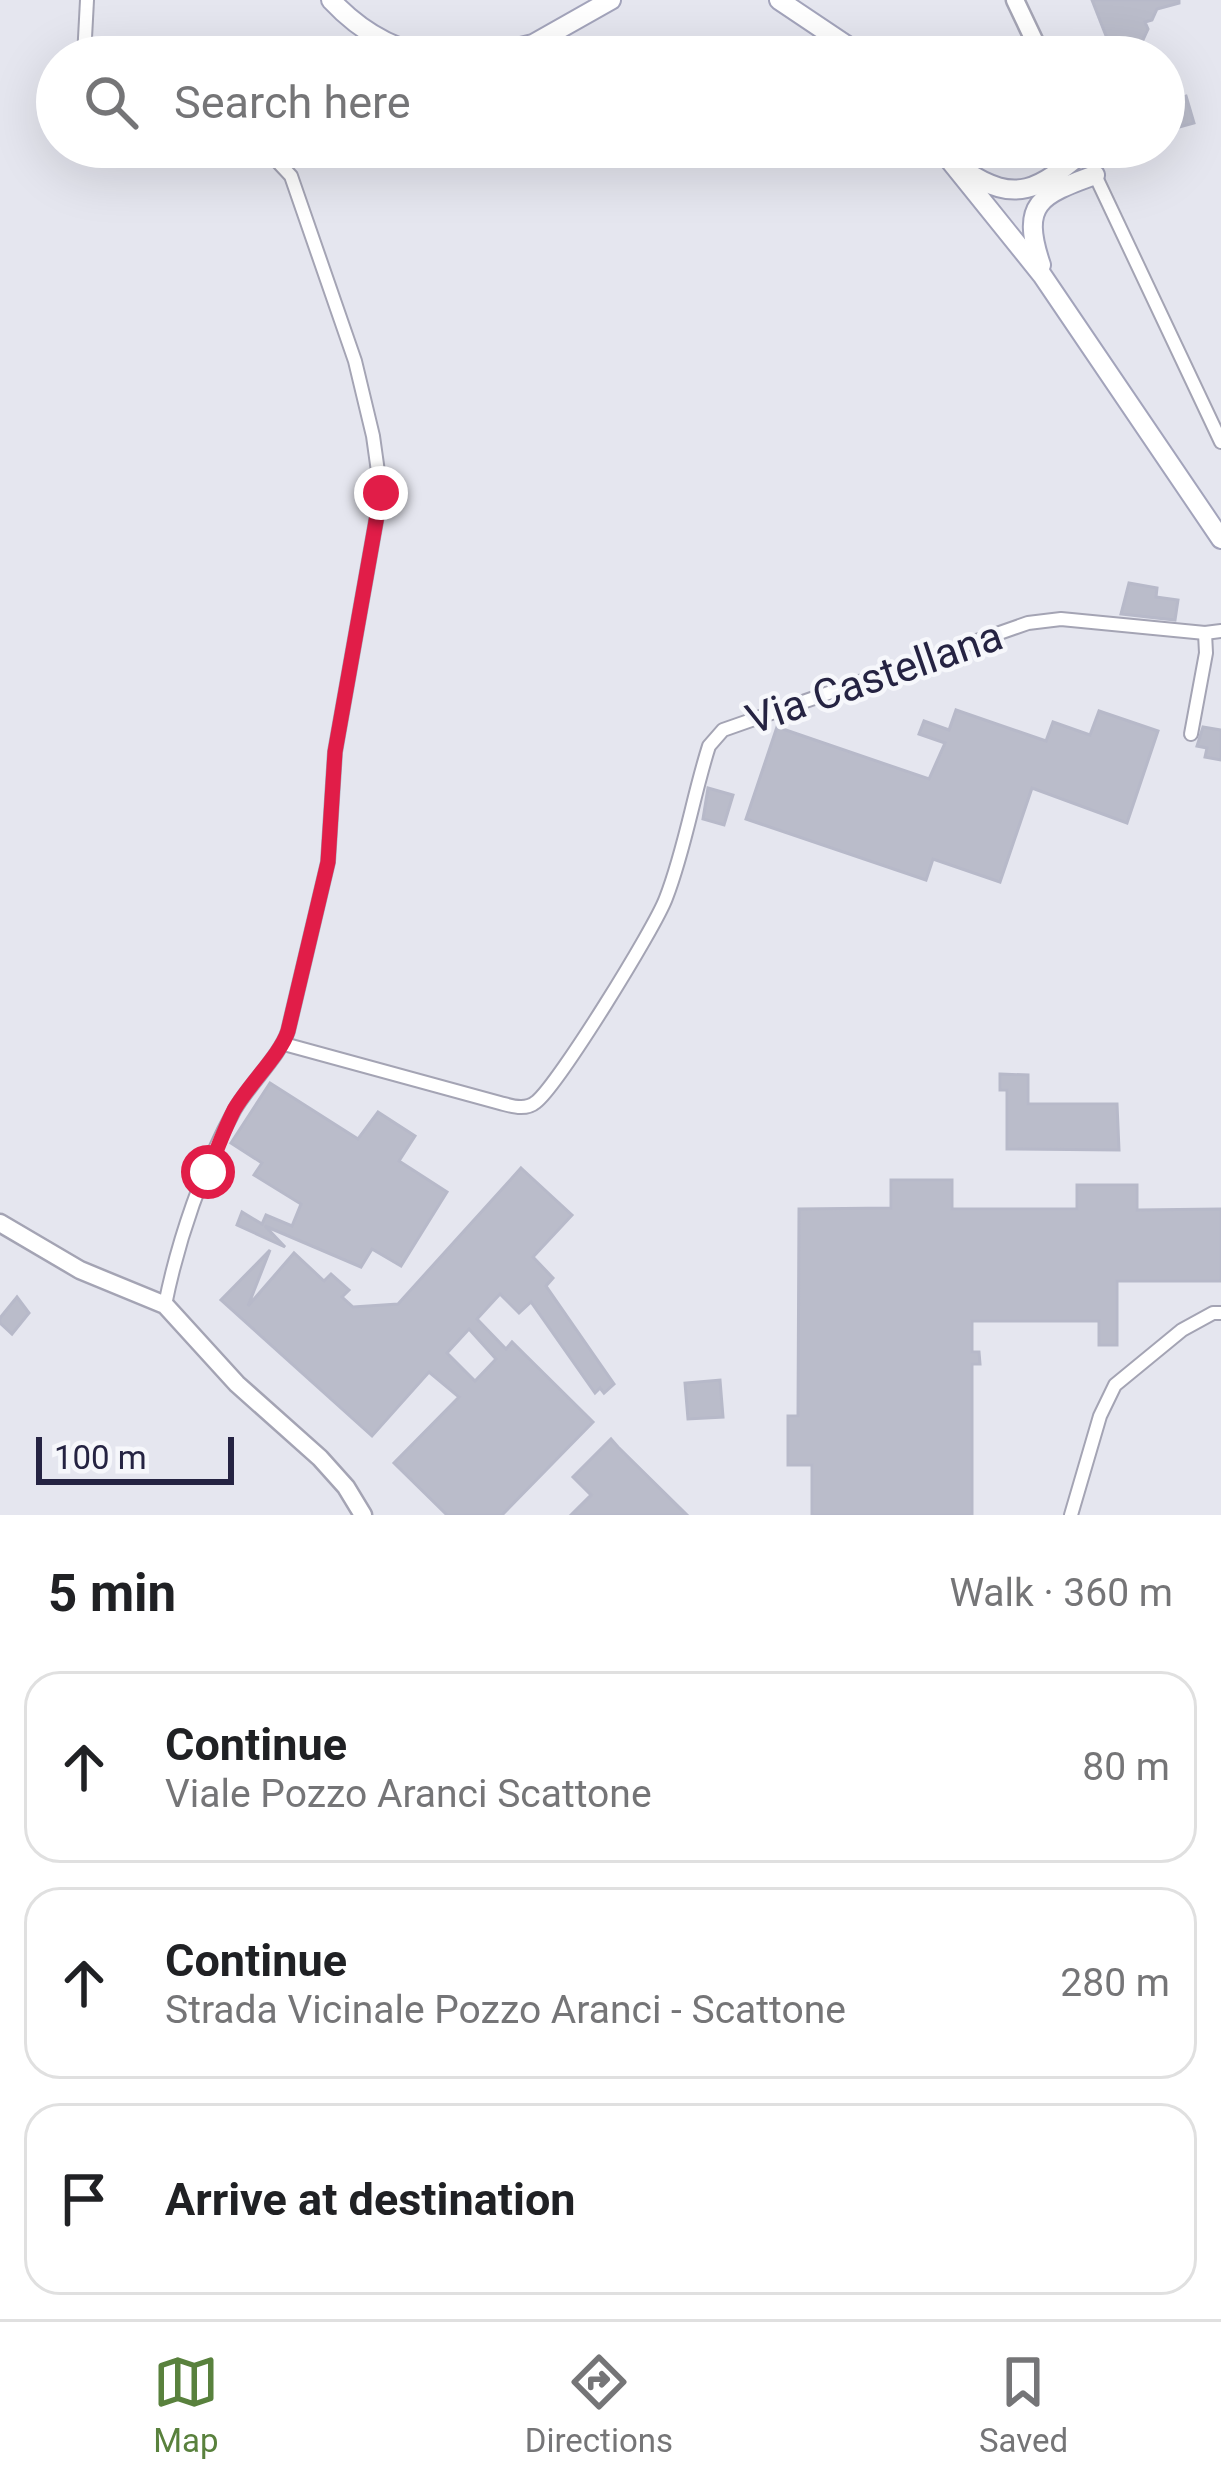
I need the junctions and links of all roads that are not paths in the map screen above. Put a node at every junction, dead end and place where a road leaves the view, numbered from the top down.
1 (87, 0) edge
2 (331, 0) edge
3 (584, 0) edge
4 (611, 0) edge
5 (778, 0) edge
6 (808, 0) edge
7 (1016, 0) edge
8 (568, 22) junction
9 (85, 36) edge
10 (374, 36) edge
11 (545, 36) edge
12 (831, 36) edge
13 (841, 36) edge
14 (1032, 36) edge
15 (284, 168) edge
16 (955, 168) edge
17 (964, 168) edge
18 (1060, 168) edge
19 (1092, 168) edge
20 (1095, 176) junction
21 (1042, 275) junction
22 (1221, 442) edge
23 (1221, 539) edge
24 (1221, 620) edge
25 (1221, 631) edge
26 (1205, 633) junction
27 (1221, 641) edge
28 (1191, 734) dead end
29 (284, 1044) junction
30 (0, 1222) edge
31 (165, 1305) junction
32 (1221, 1313) edge
33 (363, 1515) edge
34 (1071, 1515) edge

1 - 9 street
2 - 10 main road
3 - 8 main road
4 - 8 main road
5 - 12 main road
6 - 13 main road
7 - 14 street
8 - 11 main road
15 - 29 street
16 - 21 main road
17 - 18 main road
19 - 20 street
20 - 21 main road
20 - 22 street
21 - 23 main road
24 - 26 street
25 - 26 street, Via Castellana
26 - 27 street, Via Castellana
26 - 28 street
26 - 29 street, Via Castellana
29 - 31 street
30 - 31 street
31 - 33 street
32 - 34 street

